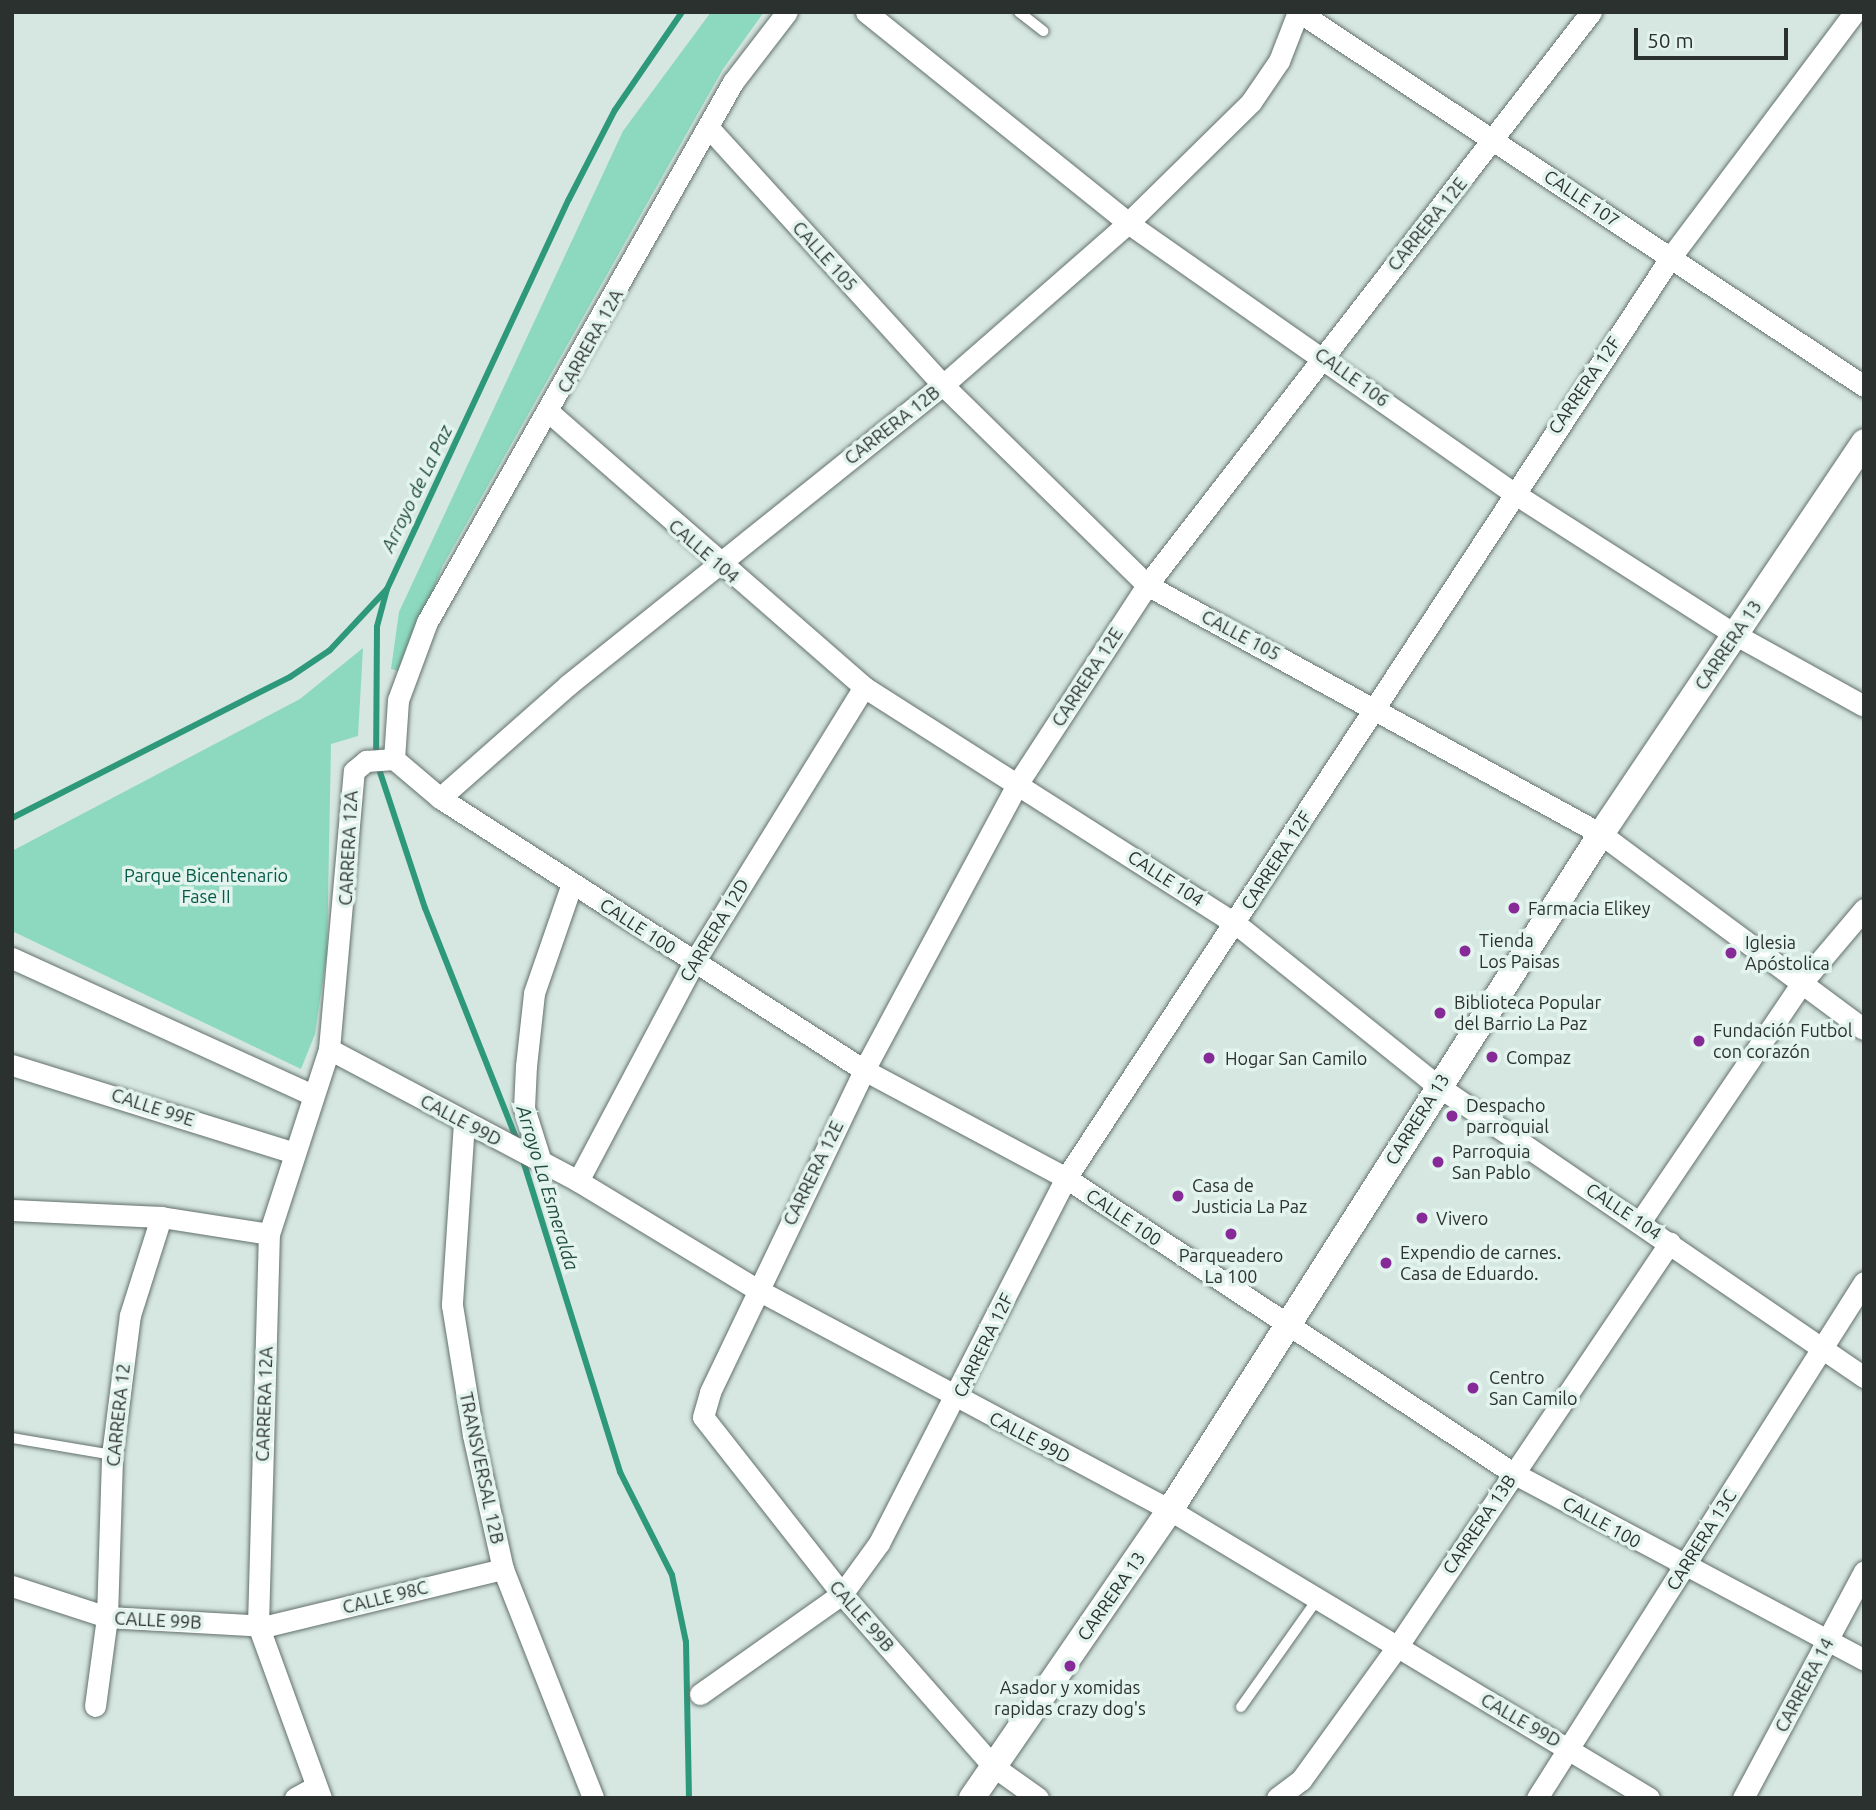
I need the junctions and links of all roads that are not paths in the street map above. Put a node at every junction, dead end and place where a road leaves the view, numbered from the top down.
1 (787, 12) edge
2 (866, 12) edge
3 (1019, 12) edge
4 (1298, 12) edge
5 (1591, 12) edge
6 (1855, 12) edge
7 (1043, 31) dead end
8 (709, 128) junction
9 (1495, 139) junction
10 (1128, 223) junction
11 (1670, 258) junction
12 (1322, 355) junction
13 (943, 385) junction
14 (1864, 386) edge
15 (551, 413) junction
16 (1864, 442) edge
17 (1512, 492) junction
18 (717, 563) junction
19 (1147, 585) junction
20 (1736, 635) junction
21 (864, 687) junction
22 (1377, 706) junction
23 (1864, 706) edge
24 (394, 759) junction
25 (1018, 783) junction
26 (440, 798) junction
27 (1601, 834) junction
28 (572, 883) junction
29 (1864, 909) edge
30 (1235, 923) junction
31 (12, 958) edge
32 (694, 962) junction
33 (1804, 981) junction
34 (1864, 1029) edge
35 (329, 1049) junction
36 (12, 1065) edge
37 (864, 1070) junction
38 (1438, 1086) junction
39 (311, 1094) junction
40 (464, 1122) junction
41 (292, 1152) junction
42 (536, 1160) junction
43 (1066, 1178) junction
44 (578, 1181) junction
45 (12, 1210) edge
46 (161, 1217) junction
47 (1640, 1222) junction
48 (269, 1234) junction
49 (1670, 1242) junction
50 (1864, 1282) edge
51 (756, 1289) junction
52 (1287, 1325) junction
53 (1820, 1349) junction
54 (1864, 1377) edge
55 (957, 1399) junction
56 (703, 1417) joint
57 (12, 1438) edge
58 (112, 1455) junction
59 (1513, 1473) junction
60 (1170, 1510) junction
61 (1685, 1568) junction
62 (503, 1569) junction
63 (1864, 1571) edge
64 (12, 1586) edge
65 (842, 1594) junction
66 (1316, 1601) junction
67 (107, 1617) junction
68 (262, 1626) junction
69 (1828, 1642) junction
70 (1396, 1647) junction
71 (1864, 1660) edge
72 (700, 1694) dead end
73 (94, 1706) dead end
74 (1241, 1707) dead end
75 (1567, 1747) junction
76 (993, 1766) junction
77 (318, 1792) edge
78 (295, 1798) edge
79 (593, 1798) edge
80 (972, 1798) edge
81 (1038, 1798) edge
82 (1277, 1798) edge
83 (1537, 1798) edge
84 (1649, 1798) edge
85 (1743, 1798) edge

1 - 8 street, CARRERA 12A
2 - 10 street, CALLE 106
3 - 7 lane
4 - 9 street, CALLE 107
4 - 10 street, CARRERA 12B
5 - 9 street, CARRERA 12E
6 - 11 street, CARRERA 12F
8 - 13 street, CALLE 105
8 - 15 street, CARRERA 12A
9 - 11 street, CALLE 107
9 - 12 street, CARRERA 12E
10 - 12 street, CALLE 106
10 - 13 street, CARRERA 12B
11 - 14 street, CALLE 107
11 - 17 street, CARRERA 12F
12 - 17 street, CALLE 106
12 - 19 street, CARRERA 12E
13 - 18 street, CARRERA 12B
13 - 19 street, CALLE 105
15 - 18 street, CALLE 104
15 - 24 street, CARRERA 12A
16 - 20 street, CARRERA 13
17 - 20 street, CALLE 106
17 - 22 street, CARRERA 12F
18 - 21 street, CALLE 104
18 - 26 street, CARRERA 12B
19 - 22 street, CALLE 105
19 - 25 street, CARRERA 12E
20 - 23 street, CALLE 106
20 - 27 street, CARRERA 13
21 - 25 street, CALLE 104
21 - 32 street, CARRERA 12D
22 - 27 street, CALLE 105
22 - 30 street, CARRERA 12F
24 - 26 street, CALLE 100
24 - 35 street, CARRERA 12A
25 - 30 street, CALLE 104
25 - 37 street, CARRERA 12E
26 - 28 street, CALLE 100
27 - 33 street, CALLE 105
27 - 38 street, CARRERA 13
28 - 32 street, CALLE 100
28 - 42 street
29 - 33 street
30 - 38 street, CALLE 104
30 - 43 street, CARRERA 12F
31 - 39 street
32 - 37 street, CALLE 100
32 - 44 street, CARRERA 12D
33 - 34 street, CALLE 105
33 - 47 street
35 - 39 street, CARRERA 12A
35 - 40 street, CALLE 99D
36 - 41 street, CALLE 99E
37 - 43 street, CALLE 100
37 - 51 street, CARRERA 12E
38 - 47 street, CALLE 104
38 - 52 street, CARRERA 13
39 - 41 street, CARRERA 12A
40 - 42 street, CALLE 99D
40 - 62 street, TRANSVERSAL 12B
41 - 48 street, CARRERA 12A
42 - 44 street, CALLE 99D
43 - 52 street, CALLE 100
43 - 55 street, CARRERA 12F
44 - 51 street, CALLE 99D
45 - 46 street
46 - 48 street
46 - 58 street, CARRERA 12
47 - 49 street, CALLE 104
48 - 68 street, CARRERA 12A
49 - 53 street, CALLE 104
49 - 59 street, CARRERA 13B
50 - 53 street, CARRERA 13C
51 - 55 street, CALLE 99D
51 - 56 street, CARRERA 12E
52 - 59 street, CALLE 100
52 - 60 street, CARRERA 13
53 - 54 street, CALLE 104
53 - 61 street, CARRERA 13C
55 - 60 street, CALLE 99D
55 - 65 street, CARRERA 12F
56 - 65 street, CALLE 99B
57 - 58 lane
58 - 67 street, CARRERA 12
59 - 61 street, CALLE 100
59 - 70 street, CARRERA 13B
60 - 66 street, CALLE 99D
60 - 76 street, CARRERA 13
61 - 69 street, CALLE 100
61 - 75 street, CARRERA 13C
62 - 68 street, CALLE 98C
62 - 79 street, TRANSVERSAL 12B
63 - 69 street, CARRERA 14
64 - 67 street, CALLE 99B
65 - 72 street, CARRERA 12F
65 - 76 street, CALLE 99B
66 - 70 street, CALLE 99D
66 - 74 lane
67 - 68 street, CALLE 99B
67 - 73 street, CARRERA 12
68 - 77 street, CARRERA 12A
69 - 71 street, CALLE 100
69 - 85 street, CARRERA 14
70 - 75 street, CALLE 99D
70 - 82 street, CARRERA 13B
75 - 83 street, CARRERA 13C
75 - 84 street, CALLE 99D
76 - 80 street, CARRERA 13
76 - 81 street, CALLE 99B
77 - 78 street

